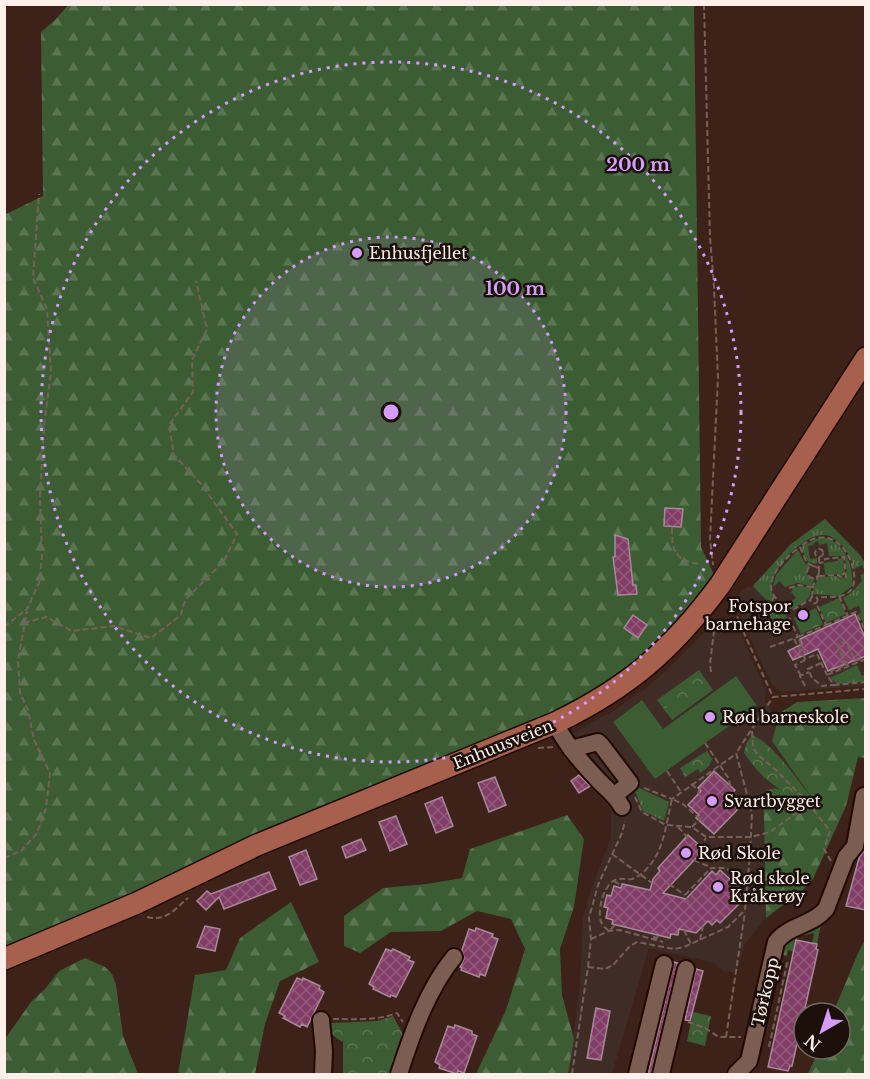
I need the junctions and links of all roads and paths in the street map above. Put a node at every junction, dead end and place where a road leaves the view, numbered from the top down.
1 (704, 4) edge
2 (39, 194) dead end
3 (196, 281) dead end
4 (866, 358) edge
5 (672, 528) dead end
6 (800, 547) junction
7 (819, 557) dead end
8 (819, 563) junction
9 (699, 564) dead end
10 (713, 565) dead end
11 (813, 566) junction
12 (818, 577) junction
13 (812, 587) junction
14 (789, 588) dead end
15 (729, 596) dead end
16 (775, 596) junction
17 (839, 596) junction
18 (812, 597) junction
19 (817, 598) junction
20 (810, 600) junction
21 (779, 601) junction
22 (816, 603) junction
23 (27, 609) junction
24 (787, 613) junction
25 (848, 616) junction
26 (739, 621) dead end
27 (715, 623) dead end
28 (24, 624) junction
29 (826, 625) junction
30 (4, 627) edge
31 (743, 631) dead end
32 (866, 632) edge
33 (796, 638) junction
34 (839, 644) junction
35 (770, 647) dead end
36 (805, 653) dead end
37 (866, 658) edge
38 (805, 660) junction
39 (821, 663) junction
40 (849, 666) junction
41 (809, 670) junction
42 (711, 672) dead end
43 (832, 673) junction
44 (827, 675) junction
45 (801, 676) junction
46 (866, 682) edge
47 (834, 685) junction
48 (805, 686) dead end
49 (866, 689) edge
50 (773, 698) junction
51 (555, 723) junction
52 (752, 728) junction
53 (705, 743) dead end
54 (571, 749) junction
55 (736, 753) junction
56 (720, 764) junction
57 (667, 771) dead end
58 (630, 783) junction
59 (691, 784) junction
60 (726, 790) dead end
61 (681, 792) junction
62 (698, 794) dead end
63 (864, 796) edge
64 (672, 798) junction
65 (619, 801) junction
66 (809, 804) junction
67 (666, 825) junction
68 (678, 826) junction
69 (692, 827) junction
70 (706, 837) junction
71 (751, 837) junction
72 (688, 838) dead end
73 (699, 848) dead end
74 (612, 854) junction
75 (4, 858) edge
76 (694, 860) dead end
77 (715, 867) junction
78 (711, 868) junction
79 (842, 868) junction
80 (718, 873) dead end
81 (641, 874) junction
82 (614, 881) junction
83 (652, 883) dead end
84 (669, 884) dead end
85 (598, 885) junction
86 (622, 886) dead end
87 (748, 887) junction
88 (606, 889) junction
89 (685, 895) junction
90 (742, 897) dead end
91 (747, 900) junction
92 (687, 902) dead end
93 (745, 910) junction
94 (615, 925) dead end
95 (703, 926) dead end
96 (684, 930) dead end
97 (609, 931) junction
98 (643, 932) dead end
99 (657, 936) dead end
100 (642, 937) junction
101 (591, 939) junction
102 (653, 940) junction
103 (700, 940) junction
104 (663, 942) dead end
105 (691, 944) junction
106 (454, 957) dead end
107 (4, 959) edge
108 (788, 959) dead end
109 (664, 964) dead end
110 (588, 967) junction
111 (686, 969) dead end
112 (674, 1018) junction
113 (321, 1020) joint
114 (412, 1035) junction
115 (726, 1037) junction
116 (762, 1042) junction
117 (323, 1074) edge
118 (399, 1074) edge
119 (572, 1074) edge
120 (637, 1074) edge
121 (661, 1074) edge
122 (736, 1074) edge

1 - 10 path
2 - 23 path
3 - 28 path
4 - 51 main road, Enhuusveien
5 - 9 path
6 - 11 path
6 - 16 path
6 - 17 path
7 - 8 path
8 - 12 path
8 - 12 path
11 - 12 path
11 - 12 path
12 - 13 path
13 - 14 path
13 - 18 path
15 - 26 path
16 - 21 path
16 - 21 path
17 - 19 path
17 - 25 path
18 - 19 path
18 - 20 path
19 - 22 path
20 - 22 path
20 - 24 path
21 - 24 path
22 - 29 path
23 - 28 path
23 - 30 path
24 - 33 path
25 - 29 path
25 - 32 path
27 - 42 path
28 - 75 path
29 - 33 path
31 - 50 path
33 - 35 path
33 - 36 path
33 - 38 path
34 - 37 path
34 - 40 path
34 - 43 path
37 - 40 path
38 - 39 path
38 - 41 path
38 - 45 path
39 - 41 path
39 - 44 path
40 - 43 path
41 - 45 path
41 - 47 path
43 - 44 path
44 - 47 path
45 - 48 path
46 - 47 path
49 - 50 path
50 - 52 path
51 - 54 street
51 - 107 main road, Enhuusveien
52 - 55 path
52 - 66 path
53 - 56 path
54 - 58 street
54 - 65 street
55 - 56 path
55 - 71 path
56 - 59 path
56 - 60 path
57 - 61 path
58 - 64 path
58 - 65 street
58 - 67 path
59 - 61 path
59 - 62 path
61 - 64 path
63 - 79 street, Tørkopp
64 - 67 path
64 - 69 path
65 - 74 path
66 - 71 path
66 - 79 path
67 - 68 path
67 - 81 path
68 - 69 path
68 - 72 path
69 - 70 path
70 - 71 path
70 - 73 path
71 - 87 path
74 - 81 path
74 - 85 path
76 - 78 path
77 - 78 path
77 - 80 path
77 - 87 path
78 - 89 path
79 - 116 street, Tørkopp
81 - 82 path
81 - 83 path
82 - 86 path
82 - 88 path
84 - 89 path
85 - 88 path
85 - 101 path
87 - 91 path
88 - 97 path
89 - 92 path
90 - 91 path
91 - 93 path
93 - 103 path
93 - 115 path
94 - 97 path
95 - 103 path
96 - 105 path
97 - 100 path
97 - 101 path
98 - 100 path
99 - 102 path
100 - 102 path
101 - 110 path
102 - 104 path
103 - 105 path
105 - 110 path
106 - 114 street
108 - 116 path
109 - 120 street
110 - 119 path
111 - 112 street
112 - 115 path
112 - 121 street
113 - 114 path
113 - 117 street
114 - 118 street
115 - 116 path
116 - 122 street, Tørkopp

